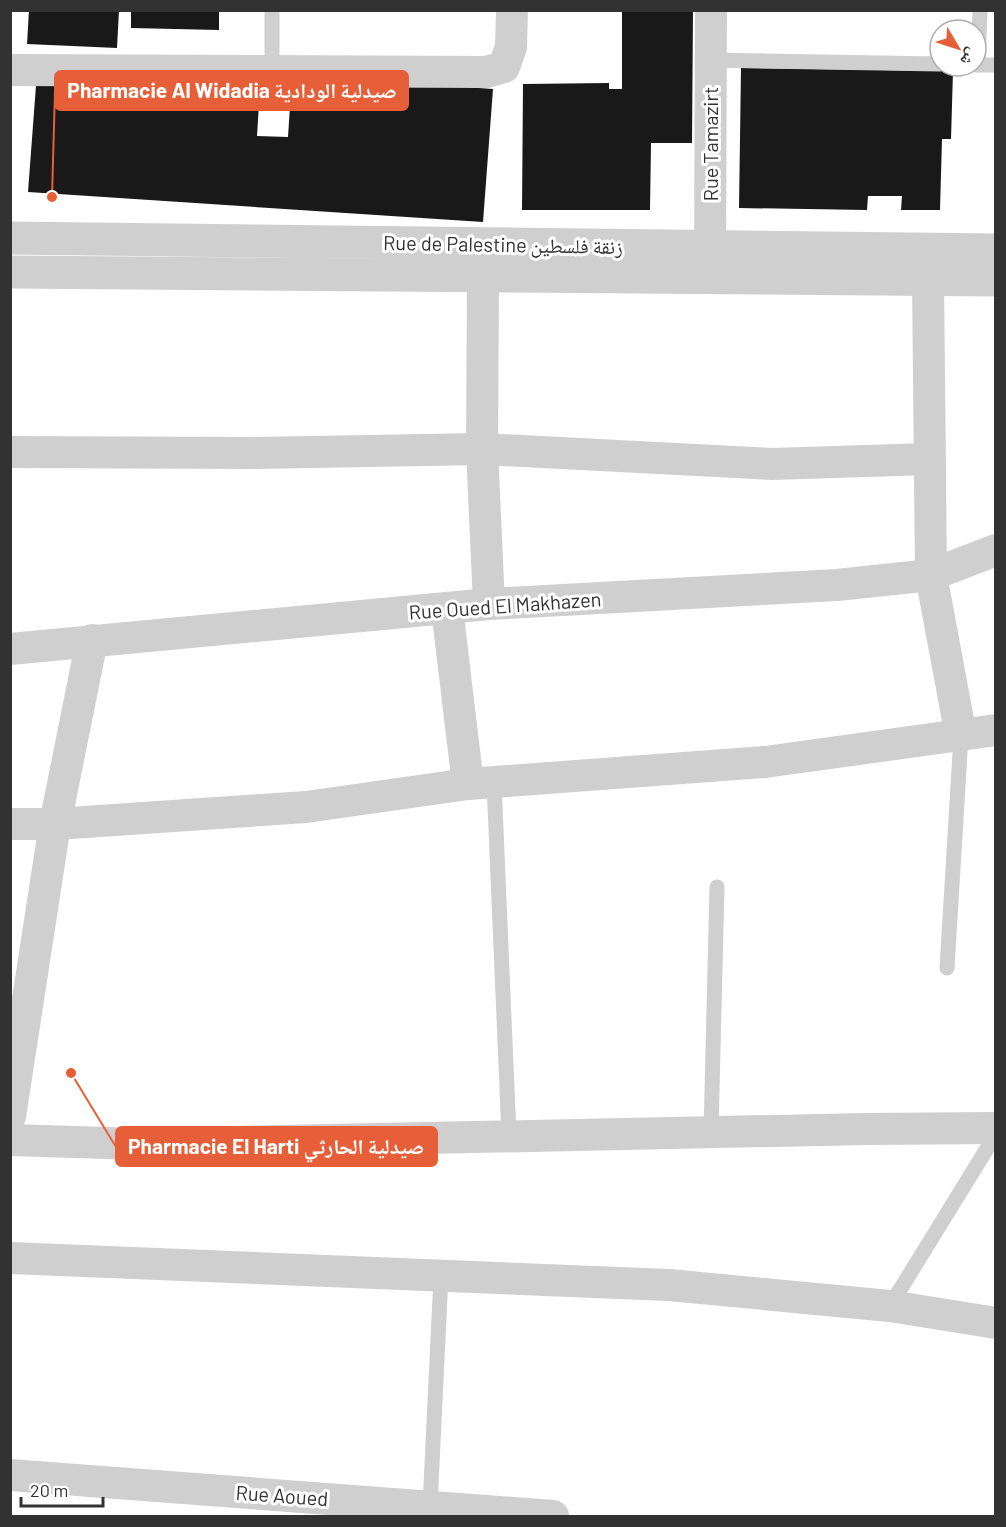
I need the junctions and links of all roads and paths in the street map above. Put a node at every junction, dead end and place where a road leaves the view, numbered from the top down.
1 (272, 10) edge
2 (512, 10) edge
3 (711, 10) edge
4 (710, 60) junction
5 (928, 64) edge
6 (10, 70) edge
7 (272, 71) junction
8 (10, 238) edge
9 (996, 250) edge
10 (710, 261) junction
11 (10, 272) edge
12 (483, 275) junction
13 (928, 279) junction
14 (996, 280) edge
15 (482, 450) junction
16 (10, 452) edge
17 (928, 459) junction
18 (996, 550) edge
19 (931, 575) junction
20 (489, 604) junction
21 (447, 609) junction
22 (92, 640) junction
23 (10, 649) edge
24 (996, 730) edge
25 (961, 736) junction
26 (481, 783) junction
27 (10, 824) edge
28 (55, 824) junction
29 (717, 887) dead end
30 (947, 968) dead end
31 (10, 1116) edge
32 (996, 1128) edge
33 (711, 1132) junction
34 (996, 1134) edge
35 (509, 1136) junction
36 (10, 1140) edge
37 (10, 1258) edge
38 (441, 1276) junction
39 (890, 1306) junction
40 (996, 1323) edge
41 (10, 1475) edge
42 (430, 1506) junction
43 (389, 1510) edge
44 (553, 1516) edge

1 - 7 lane
2 - 7 street
3 - 4 street, Rue Tamazirt
4 - 5 lane
4 - 10 street, Rue Tamazirt
6 - 7 street
8 - 10 street, Rue de Palestine زنقة فلسطين
9 - 10 street, Rue de Palestine زنقة فلسطين
10 - 12 street, Rue de Palestine زنقة فلسطين
10 - 13 street, Rue de Palestine زنقة فلسطين
11 - 12 street, Rue de Palestine زنقة فلسطين
12 - 15 street
13 - 14 street, Rue de Palestine زنقة فلسطين
13 - 17 street
15 - 16 street
15 - 17 street
15 - 20 street
17 - 19 street
18 - 19 street, Rue Oued El Makhazen
19 - 20 street, Rue Oued El Makhazen
19 - 25 street
20 - 21 street, Rue Oued El Makhazen
21 - 22 street, Rue Oued El Makhazen
21 - 26 street
22 - 23 street, Rue Oued El Makhazen
22 - 28 street
24 - 25 street
25 - 26 street
25 - 30 lane
26 - 28 street
26 - 35 lane
27 - 28 street
28 - 31 street
29 - 33 lane
32 - 33 street
33 - 35 street
34 - 39 lane
35 - 36 street
37 - 38 street
38 - 39 street
38 - 42 lane
39 - 40 street
41 - 43 street, Rue Aoued
42 - 43 street, Rue Aoued
42 - 44 street, Rue Aoued

